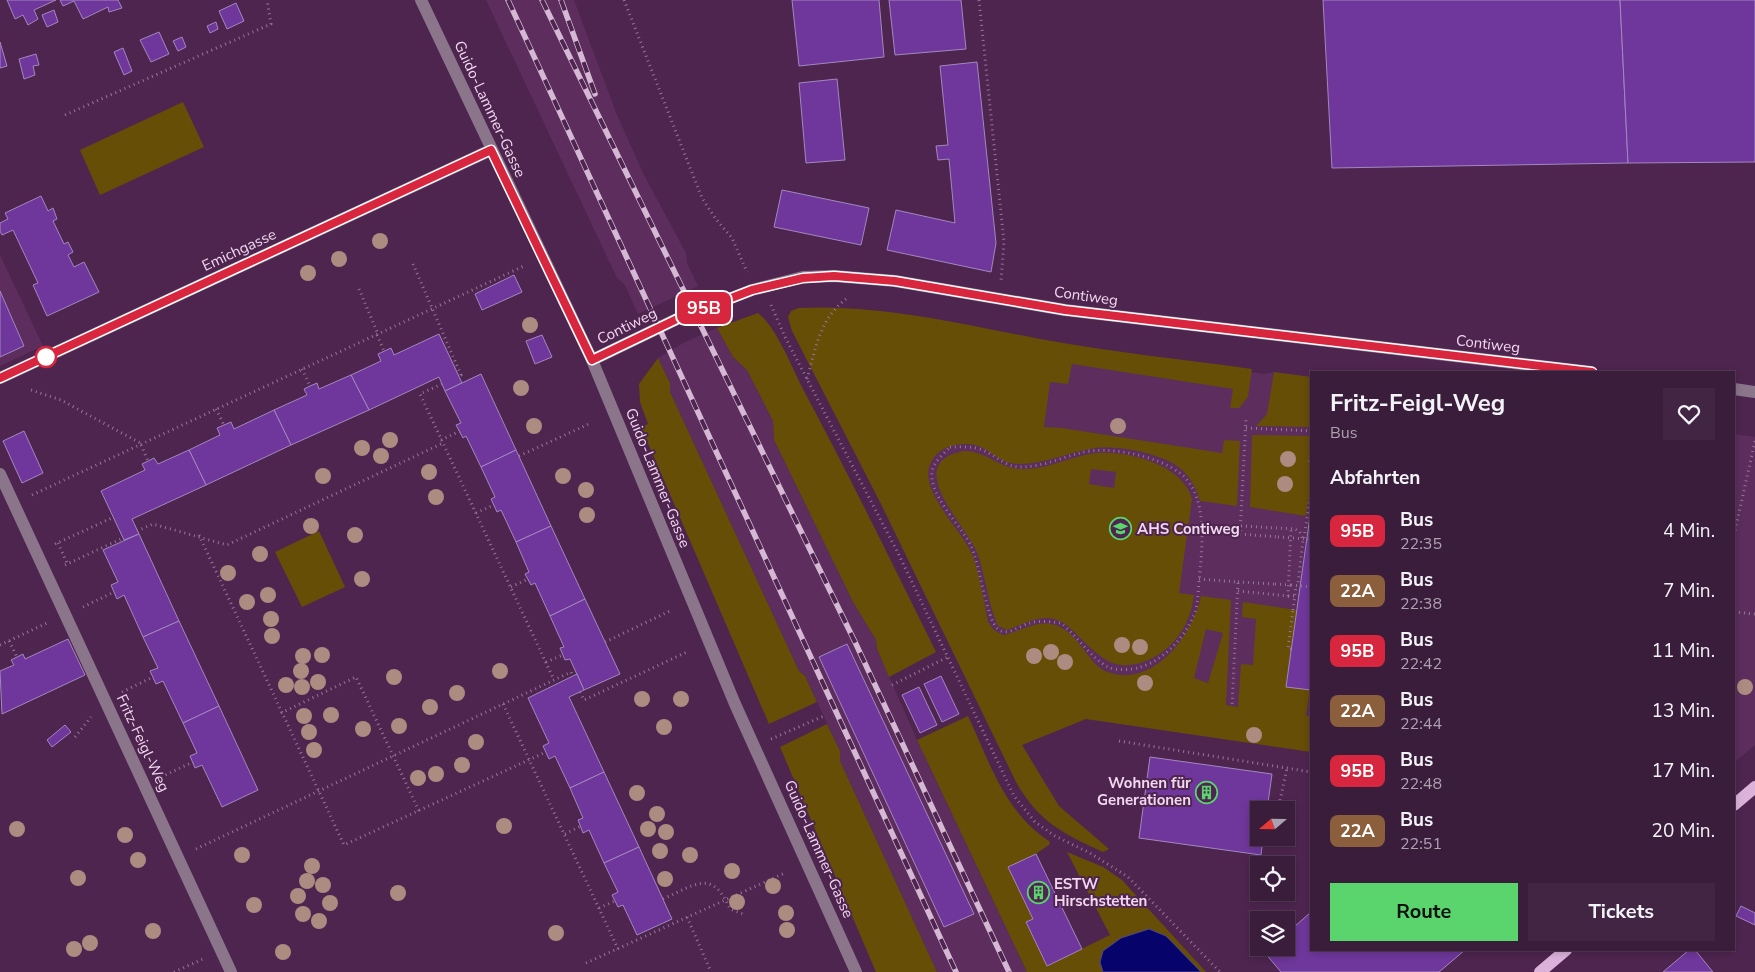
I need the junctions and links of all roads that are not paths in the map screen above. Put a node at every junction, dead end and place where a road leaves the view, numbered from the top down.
1 (421, 0) edge
2 (491, 150) junction
3 (592, 360) junction
4 (1582, 371) edge
5 (0, 378) edge
6 (1735, 389) edge
7 (1755, 392) edge
8 (0, 474) edge
9 (1755, 787) edge
10 (1735, 804) edge
11 (1565, 951) edge
12 (231, 972) edge
13 (856, 972) edge
14 (1540, 972) edge

1 - 2 street, Guido-Lammer-Gasse
2 - 3 street, Guido-Lammer-Gasse
2 - 5 street, Emichgasse
3 - 4 street, Contiweg
3 - 13 street, Guido-Lammer-Gasse
6 - 7 street
8 - 12 street, Fritz-Feigl-Weg
9 - 10 main road
11 - 14 main road

